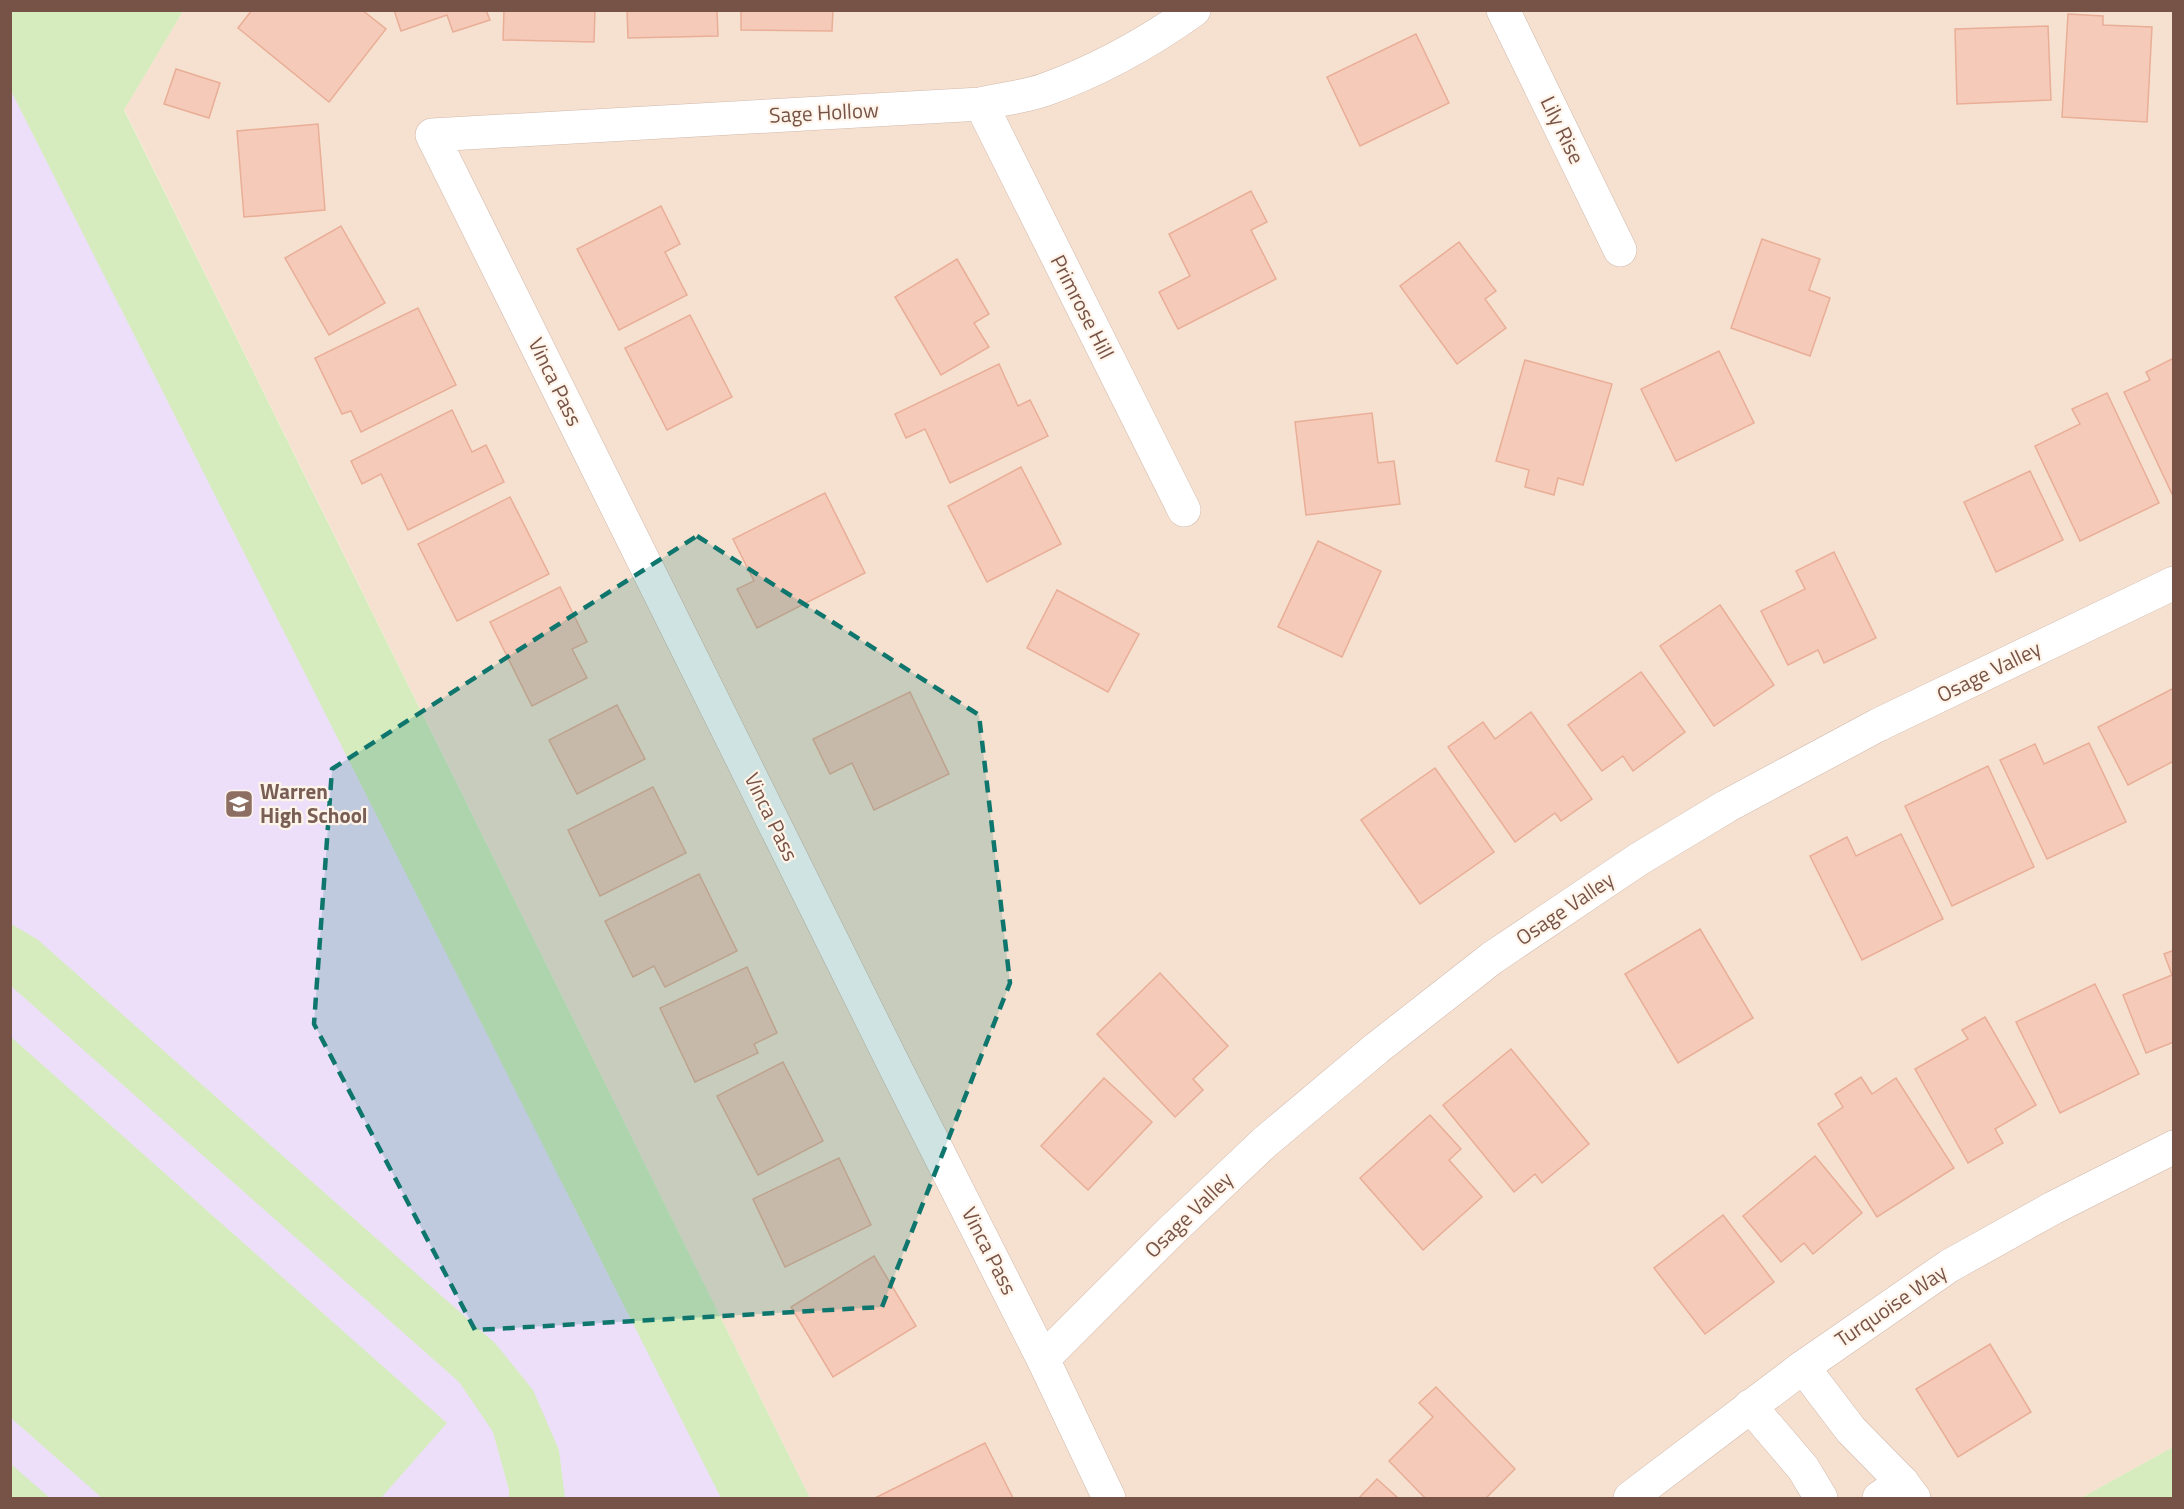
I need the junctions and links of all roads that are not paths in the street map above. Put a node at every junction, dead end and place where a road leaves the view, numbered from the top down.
1 (1194, 10) edge
2 (1503, 10) edge
3 (981, 104) junction
4 (432, 135) joint
5 (1620, 250) dead end
6 (1184, 510) dead end
7 (2174, 584) edge
8 (2174, 1147) edge
9 (1043, 1359) junction
10 (1803, 1367) junction
11 (1750, 1406) junction
12 (1898, 1493) edge
13 (1109, 1498) edge
14 (1629, 1498) edge
15 (1821, 1498) edge

1 - 3 street, Sage Hollow
2 - 5 street, Lily Rise
3 - 4 street, Sage Hollow
3 - 6 street, Primrose Hill
4 - 9 street, Vinca Pass
7 - 9 street, Osage Valley
8 - 10 street, Turquoise Way
9 - 13 street, Vinca Pass
10 - 11 street, Turquoise Way
10 - 12 street
11 - 14 street, Turquoise Way
11 - 15 street

